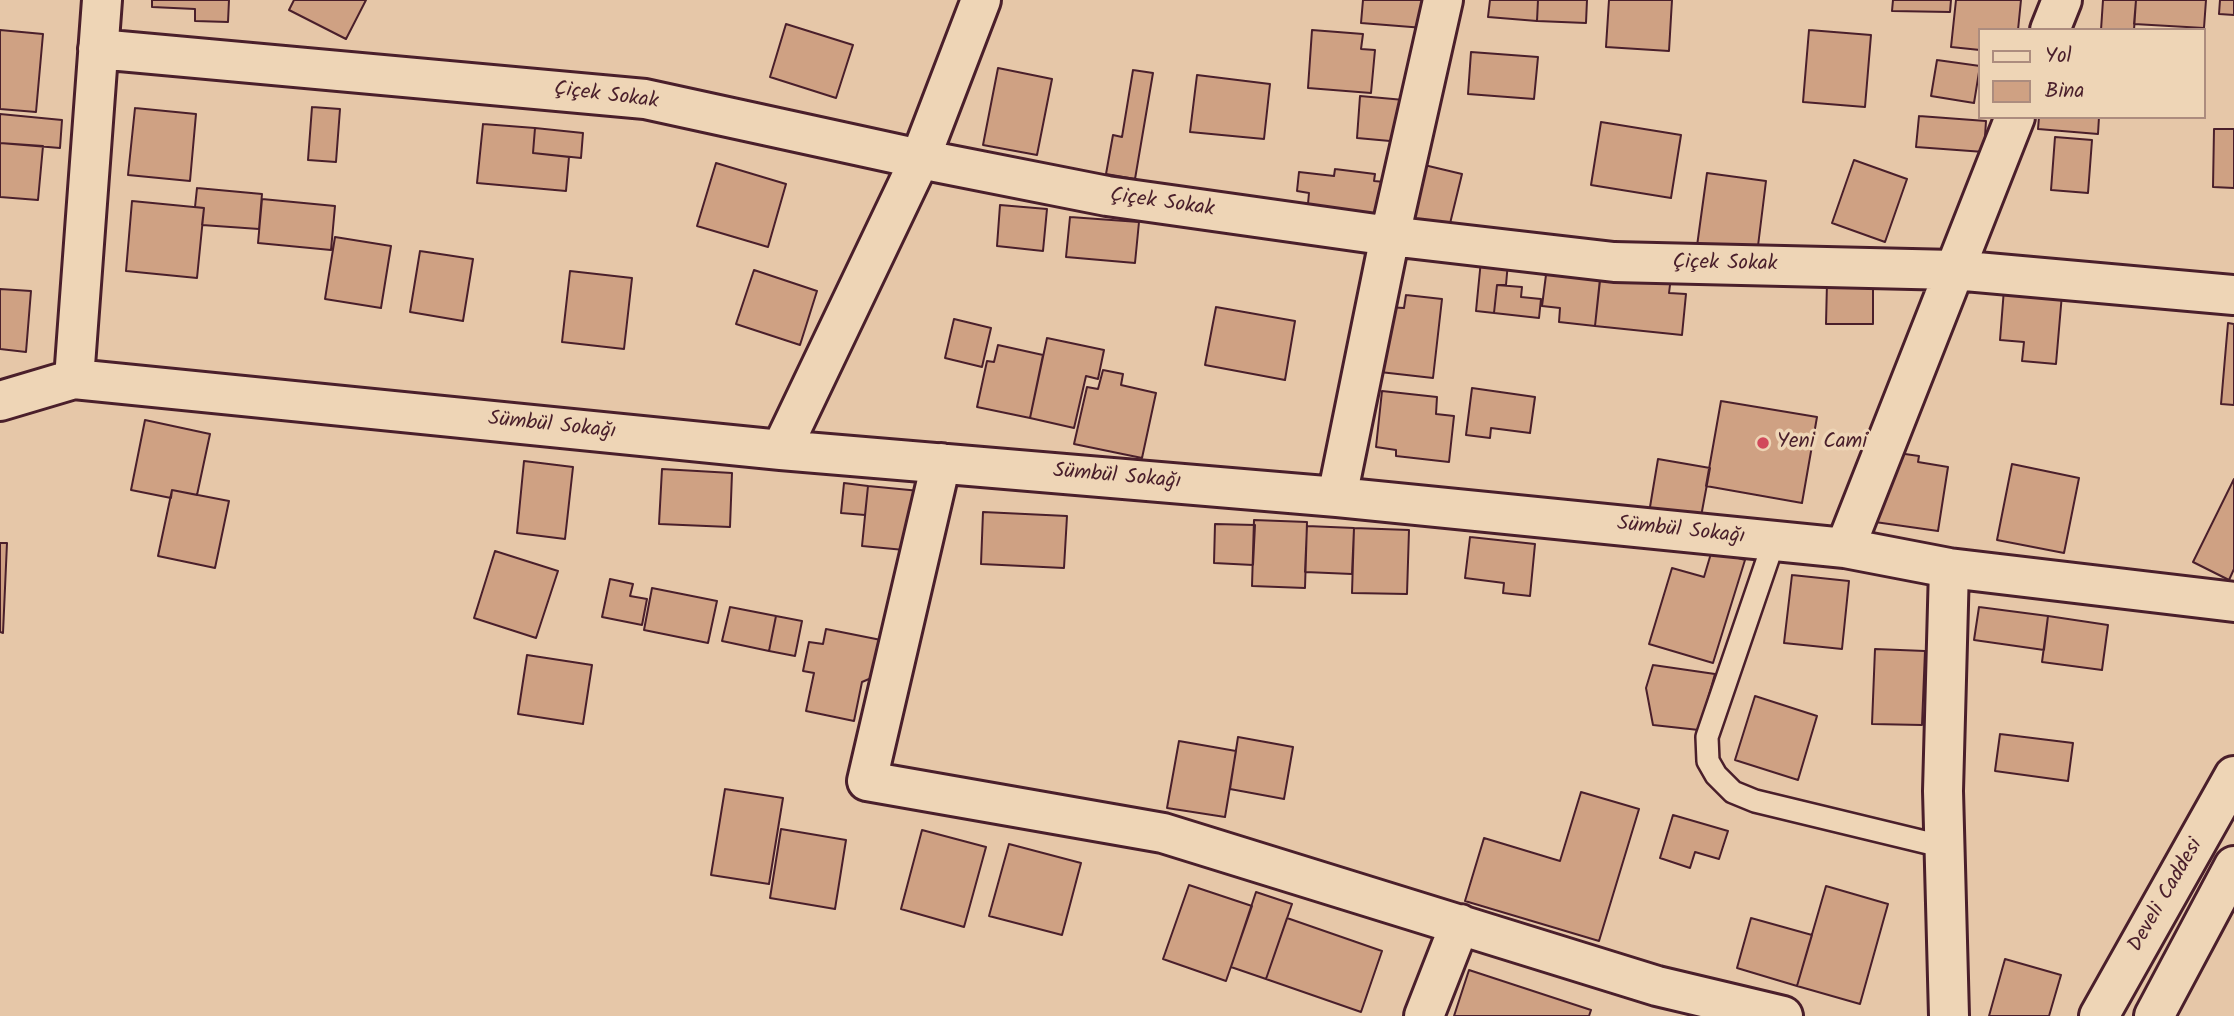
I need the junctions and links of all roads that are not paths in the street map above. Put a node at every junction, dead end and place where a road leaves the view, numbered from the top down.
1 (102, 0) edge
2 (981, 0) edge
3 (1443, 0) edge
4 (2062, 0) edge
5 (2051, 28) edge
6 (99, 49) junction
7 (2014, 119) edge
8 (920, 159) junction
9 (1390, 236) junction
10 (1954, 270) junction
11 (2234, 295) edge
12 (74, 379) junction
13 (0, 401) edge
14 (781, 450) junction
15 (941, 464) junction
16 (1337, 497) junction
17 (1774, 541) junction
18 (1844, 548) junction
19 (1949, 568) junction
20 (2234, 602) edge
21 (2234, 776) edge
22 (1945, 847) junction
23 (2234, 866) edge
24 (1460, 924) junction
25 (1424, 1016) edge
26 (1783, 1016) edge
27 (1949, 1016) edge
28 (2099, 1016) edge
29 (2154, 1016) edge

1 - 6 street
2 - 8 street
3 - 9 street
4 - 5 street
6 - 8 street, Çiçek Sokak
6 - 12 street
7 - 10 street
8 - 9 street, Çiçek Sokak
8 - 14 street
9 - 10 street, Çiçek Sokak
9 - 16 street
10 - 11 street, Çiçek Sokak
10 - 18 street
12 - 13 street, Sümbül Sokağı
12 - 14 street, Sümbül Sokağı
14 - 15 street, Sümbül Sokağı
15 - 16 street, Sümbül Sokağı
15 - 24 street
16 - 17 street, Sümbül Sokağı
17 - 18 street, Sümbül Sokağı
17 - 22 lane
18 - 19 street, Sümbül Sokağı
19 - 20 street, Sümbül Sokağı
19 - 22 street
21 - 28 street, Develi Caddesi
22 - 27 street
23 - 29 street, Develi Caddesi
24 - 25 street
24 - 26 street

